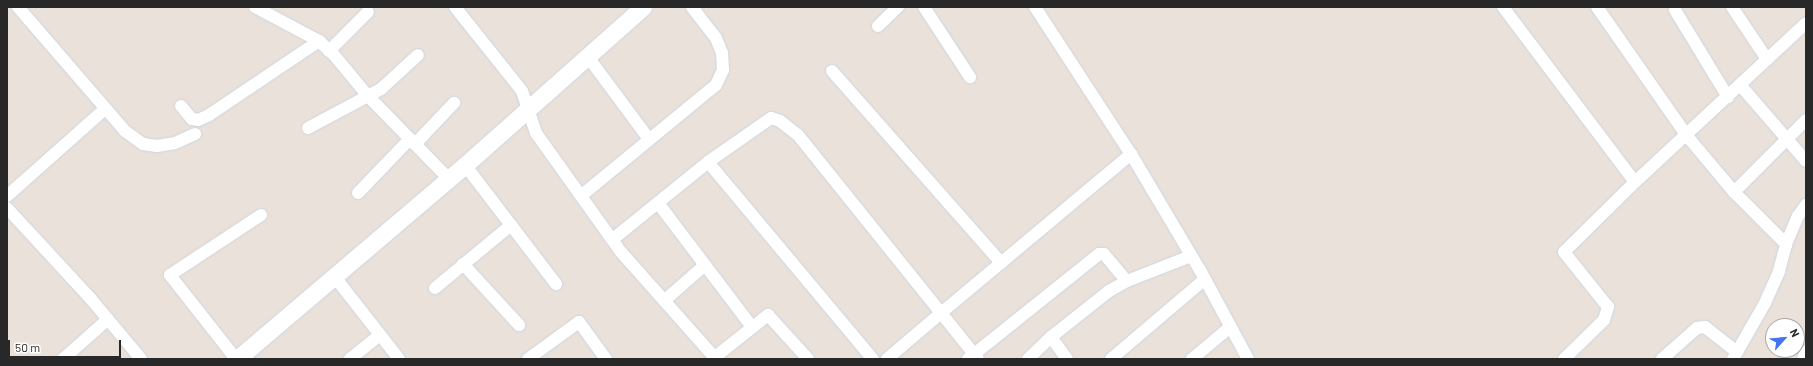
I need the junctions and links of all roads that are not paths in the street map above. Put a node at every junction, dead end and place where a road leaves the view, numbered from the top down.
1 (18, 7) edge
2 (254, 7) edge
3 (455, 7) edge
4 (643, 7) edge
5 (692, 7) edge
6 (898, 7) edge
7 (924, 7) edge
8 (1035, 7) edge
9 (1503, 7) edge
10 (1597, 7) edge
11 (1732, 7) edge
12 (1675, 10) dead end
13 (368, 12) dead end
14 (1806, 23) edge
15 (878, 26) dead end
16 (319, 41) junction
17 (329, 51) junction
18 (418, 55) dead end
19 (588, 57) junction
20 (1767, 59) junction
21 (832, 71) dead end
22 (970, 77) dead end
23 (1741, 86) junction
24 (368, 96) junction
25 (1728, 97) junction
26 (454, 103) dead end
27 (181, 106) dead end
28 (529, 108) junction
29 (105, 109) junction
30 (1806, 120) edge
31 (308, 128) dead end
32 (195, 134) dead end
33 (1687, 136) junction
34 (649, 139) junction
35 (1787, 139) junction
36 (413, 141) junction
37 (1131, 154) junction
38 (1806, 160) edge
39 (708, 162) junction
40 (465, 165) junction
41 (449, 179) junction
42 (1635, 182) junction
43 (1734, 192) junction
44 (358, 193) dead end
45 (582, 195) junction
46 (7, 196) edge
47 (658, 203) junction
48 (1806, 205) edge
49 (7, 208) edge
50 (261, 215) dead end
51 (511, 225) junction
52 (613, 239) junction
53 (1786, 244) junction
54 (1191, 256) junction
55 (1001, 263) junction
56 (463, 264) junction
57 (705, 265) junction
58 (334, 276) junction
59 (1205, 279) junction
60 (1127, 281) junction
61 (556, 284) dead end
62 (435, 288) dead end
63 (665, 300) junction
64 (941, 313) junction
65 (108, 319) junction
66 (519, 325) dead end
67 (752, 327) junction
68 (1230, 327) junction
69 (380, 335) junction
70 (1051, 337) junction
71 (1806, 352) edge
72 (1734, 355) edge
73 (973, 357) edge
74 (716, 358) edge
75 (63, 359) edge
76 (141, 359) edge
77 (236, 359) edge
78 (350, 359) edge
79 (399, 359) edge
80 (528, 359) edge
81 (606, 359) edge
82 (808, 359) edge
83 (874, 359) edge
84 (887, 359) edge
85 (1028, 359) edge
86 (1067, 359) edge
87 (1111, 359) edge
88 (1192, 359) edge
89 (1248, 359) edge
90 (1564, 359) edge
91 (1662, 359) edge
92 (1803, 359) edge

1 - 29 street
2 - 16 street
3 - 28 street
4 - 19 street
5 - 34 street
6 - 15 street
7 - 22 street
8 - 37 street
9 - 42 street
10 - 33 street
11 - 20 street
12 - 25 street
13 - 17 street
14 - 20 street
16 - 17 street
16 - 27 street
17 - 24 street
18 - 24 street
19 - 28 street
19 - 34 street
20 - 23 street
21 - 55 street
23 - 25 street
23 - 35 street
24 - 31 street
24 - 36 street
25 - 33 street
26 - 36 street
28 - 40 street
28 - 45 street
29 - 32 street
29 - 46 street
30 - 35 street
33 - 42 street
33 - 43 street
34 - 45 street
35 - 38 street
35 - 43 street
36 - 41 street
36 - 44 street
37 - 54 street
37 - 55 street
39 - 47 street
39 - 64 street
39 - 83 street
40 - 41 street
40 - 51 street
41 - 58 street
42 - 90 street
43 - 53 street
45 - 52 street
47 - 52 street
47 - 57 street
48 - 53 street
49 - 65 street
50 - 77 street
51 - 56 street
51 - 61 street
52 - 63 street
53 - 72 street
54 - 59 street
54 - 60 street
55 - 64 street
56 - 62 street
56 - 66 street
57 - 63 street
57 - 67 street
58 - 69 street
58 - 77 street
59 - 68 street
59 - 87 street
60 - 70 street
60 - 73 street
63 - 74 street
64 - 73 street
64 - 84 street
65 - 75 street
65 - 76 street
67 - 74 street
67 - 82 street
68 - 88 street
68 - 89 street
69 - 78 street
69 - 79 street
70 - 85 street
70 - 86 street
71 - 92 street
72 - 91 street
80 - 81 street

